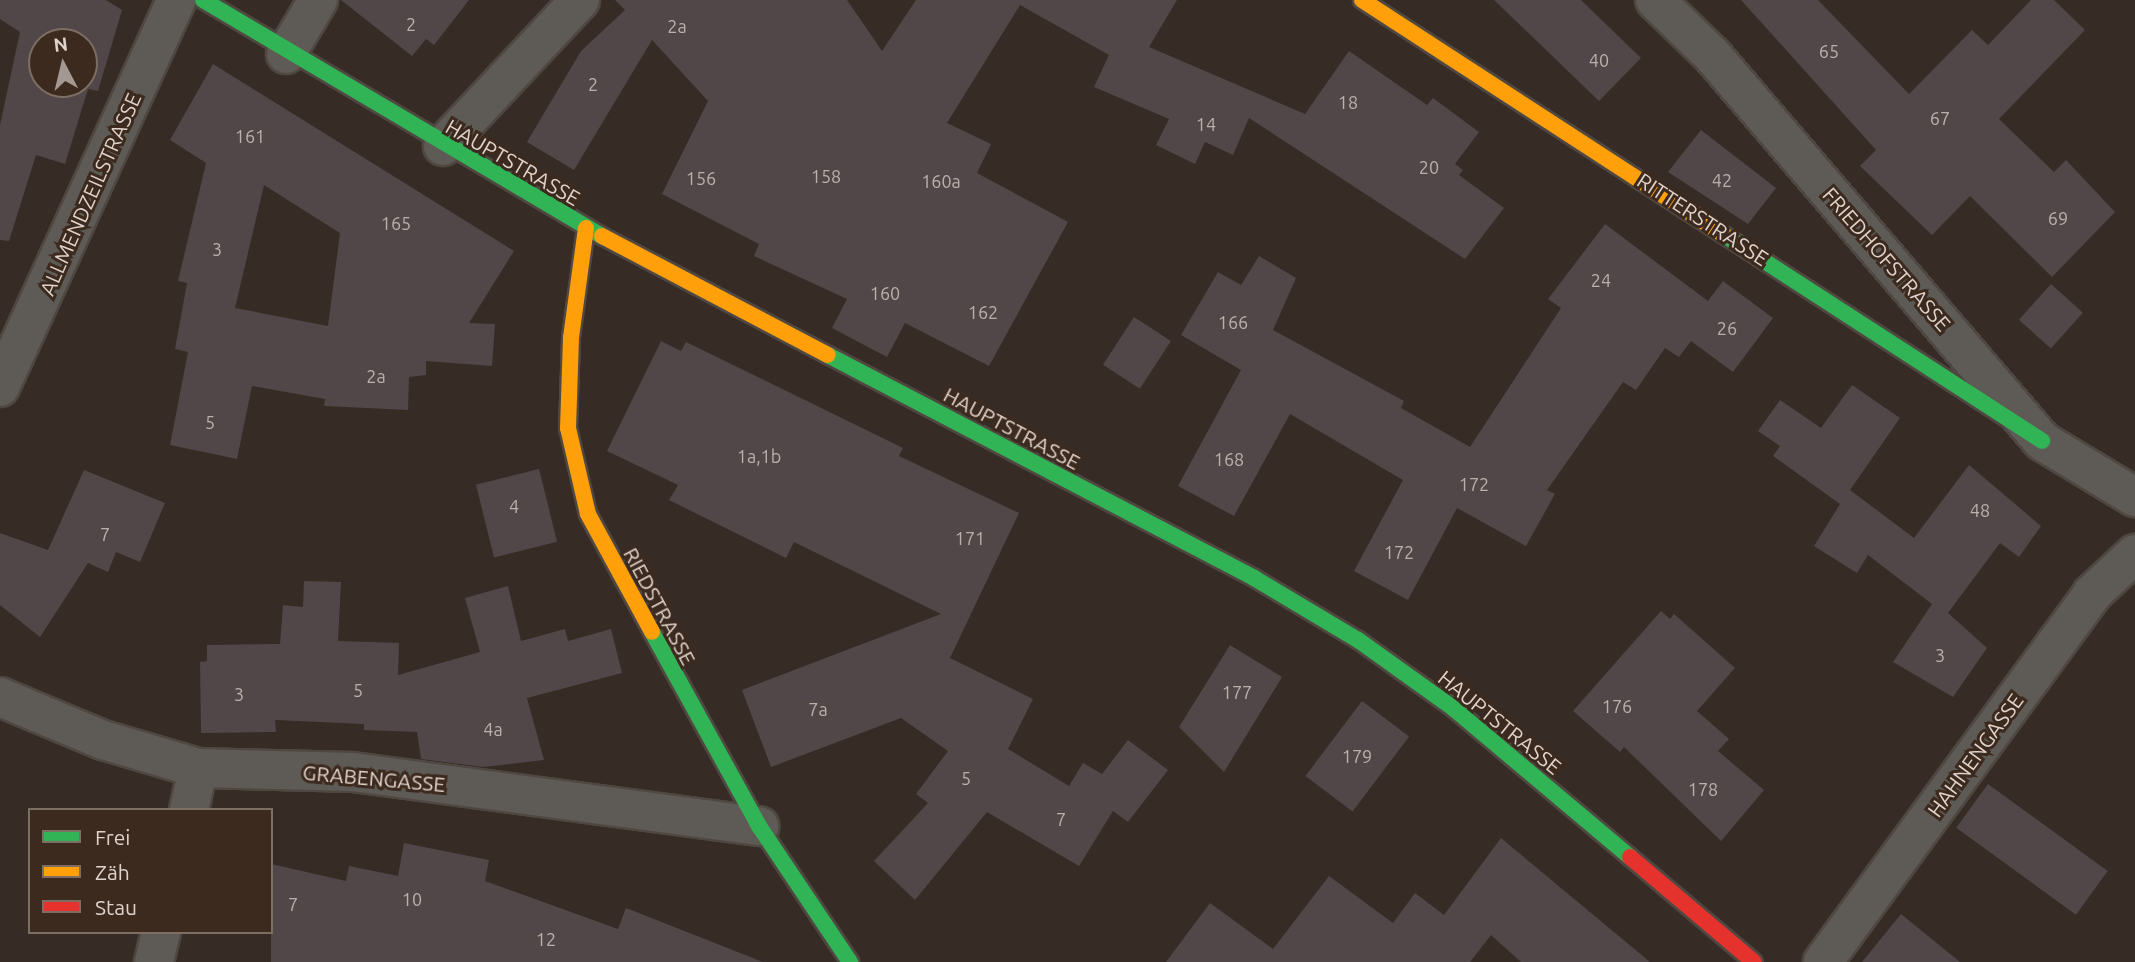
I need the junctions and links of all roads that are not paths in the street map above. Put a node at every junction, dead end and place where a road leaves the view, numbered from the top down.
1 (176, 0) edge
2 (203, 0) edge
3 (317, 0) edge
4 (580, 0) edge
5 (1362, 0) edge
6 (1655, 0) edge
7 (286, 54) junction
8 (443, 146) junction
9 (586, 228) junction
10 (0, 387) edge
11 (2042, 441) junction
12 (2135, 497) edge
13 (2135, 554) edge
14 (0, 697) edge
15 (198, 768) junction
16 (189, 808) edge
17 (759, 826) junction
18 (161, 934) edge
19 (848, 961) edge
20 (154, 962) edge
21 (1754, 962) edge
22 (1823, 962) edge

1 - 10 street, ALLMENDZEILSTRASSE
2 - 7 street, HAUPTSTRASSE
3 - 7 street
4 - 8 street
5 - 11 street, RITTERSTRASSE
6 - 11 street, FRIEDHOFSTRASSE
7 - 8 street, HAUPTSTRASSE
8 - 9 street, HAUPTSTRASSE
9 - 17 street, RIEDSTRASSE
9 - 21 street, HAUPTSTRASSE
11 - 12 street, FRIEDHOFSTRASSE
13 - 22 street, HAHNENGASSE
14 - 15 street, GRABENGASSE
15 - 16 street
15 - 17 street, GRABENGASSE
17 - 19 street, RIEDSTRASSE
18 - 20 street

